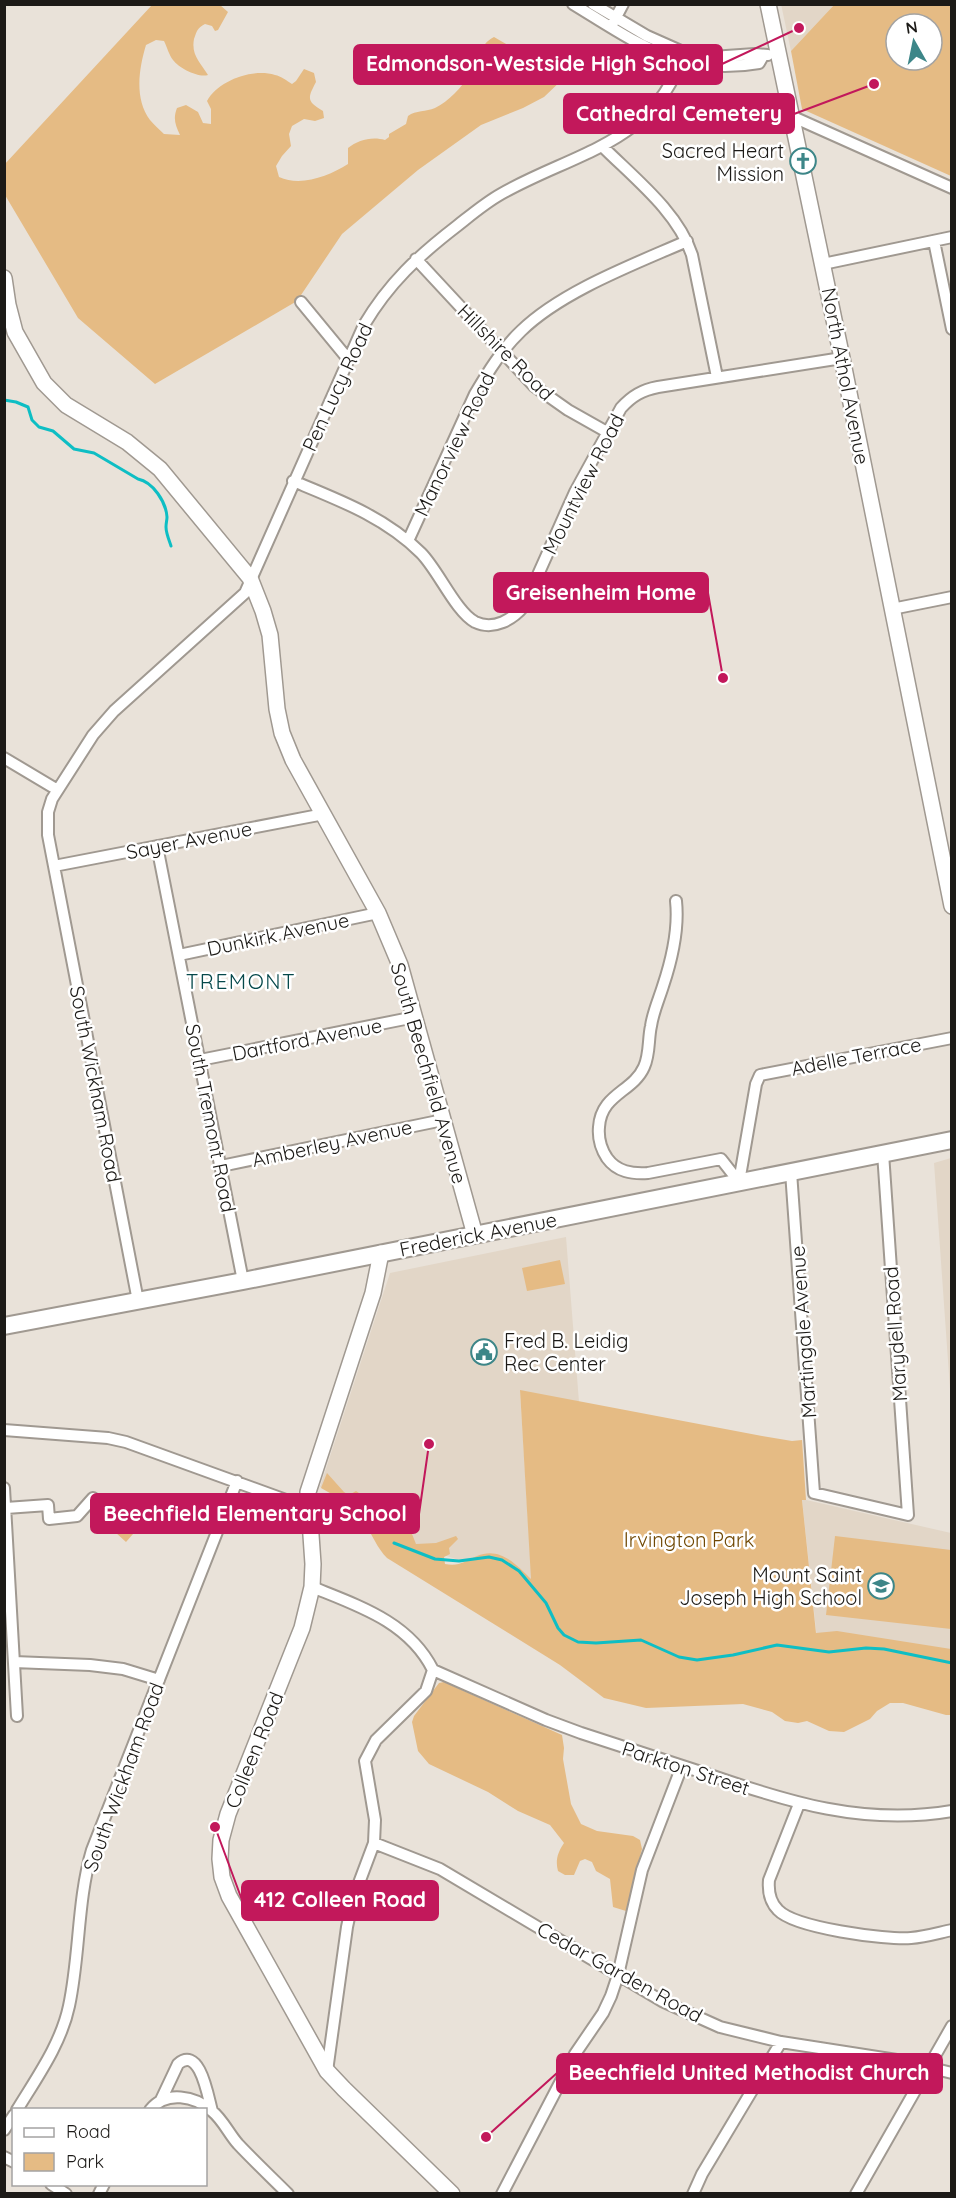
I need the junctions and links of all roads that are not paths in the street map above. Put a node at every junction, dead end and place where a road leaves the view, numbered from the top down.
1 (573, 4) edge
2 (593, 4) edge
3 (623, 4) edge
4 (768, 4) edge
5 (613, 23) junction
6 (770, 55) junction
7 (682, 57) junction
8 (791, 116) junction
9 (602, 146) junction
10 (951, 188) edge
11 (951, 237) edge
12 (687, 241) junction
13 (934, 241) junction
14 (416, 259) junction
15 (823, 264) junction
16 (4, 278) edge
17 (300, 302) dead end
18 (951, 329) edge
19 (502, 352) junction
20 (842, 358) junction
21 (348, 359) junction
22 (717, 377) junction
23 (607, 432) junction
24 (293, 481) junction
25 (408, 541) junction
26 (250, 578) junction
27 (951, 597) edge
28 (892, 609) junction
29 (4, 758) edge
30 (56, 789) junction
31 (324, 814) junction
32 (157, 846) junction
33 (54, 866) junction
34 (676, 901) dead end
35 (951, 906) edge
36 (378, 913) junction
37 (179, 955) junction
38 (415, 1017) junction
39 (951, 1038) edge
40 (200, 1060) junction
41 (443, 1120) junction
42 (951, 1140) edge
43 (883, 1154) junction
44 (220, 1166) junction
45 (791, 1172) junction
46 (740, 1182) junction
47 (474, 1235) junction
48 (381, 1253) junction
49 (243, 1281) junction
50 (138, 1301) junction
51 (4, 1326) edge
52 (4, 1430) edge
53 (237, 1481) junction
54 (4, 1488) edge
55 (814, 1493) joint
56 (93, 1498) dead end
57 (6, 1508) edge
58 (308, 1508) junction
59 (312, 1587) junction
60 (14, 1662) junction
61 (433, 1670) junction
62 (159, 1680) junction
63 (17, 1716) dead end
64 (682, 1766) junction
65 (799, 1804) junction
66 (951, 1810) edge
67 (374, 1843) junction
68 (951, 1930) edge
69 (618, 1975) junction
70 (951, 2026) edge
71 (781, 2042) junction
72 (929, 2066) junction
73 (327, 2071) junction
74 (951, 2073) edge
75 (161, 2100) junction
76 (18, 2108) edge
77 (151, 2108) edge
78 (206, 2108) edge
79 (207, 2108) edge
80 (212, 2111) junction
81 (288, 2193) edge
82 (452, 2193) edge
83 (502, 2193) edge
84 (693, 2193) edge
85 (856, 2193) edge

1 - 5 street
2 - 5 street
3 - 5 street
4 - 6 street, North Athol Avenue
5 - 7 street
6 - 7 street
6 - 8 street, North Athol Avenue
7 - 9 street, Pen Lucy Road
8 - 10 street
8 - 15 street, North Athol Avenue
9 - 12 street
9 - 14 street, Pen Lucy Road
11 - 13 street
12 - 19 street, Manorview Road
12 - 22 street
13 - 15 street
13 - 18 street
14 - 19 street, Hillshire Road
14 - 21 street, Pen Lucy Road
15 - 20 street, North Athol Avenue
16 - 26 street, South Beechfield Avenue
17 - 21 street
19 - 23 street, Hillshire Road
19 - 25 street, Manorview Road
20 - 22 street, Mountview Road
20 - 28 street, North Athol Avenue
21 - 24 street, Pen Lucy Road
22 - 23 street, Mountview Road
23 - 25 street, Mountview Road
24 - 25 street
24 - 26 street, Pen Lucy Road
26 - 30 street, Pen Lucy Road
26 - 31 street, South Beechfield Avenue
27 - 28 street
28 - 35 street, North Athol Avenue
29 - 30 street
30 - 33 street, South Wickham Road
31 - 32 street, Sayer Avenue
31 - 36 street, South Beechfield Avenue
32 - 33 street, Sayer Avenue
32 - 37 street, South Tremont Road
33 - 50 street, South Wickham Road
34 - 46 street
36 - 37 street, Dunkirk Avenue
36 - 38 street, South Beechfield Avenue
37 - 40 street, South Tremont Road
38 - 40 street, Dartford Avenue
38 - 41 street, South Beechfield Avenue
39 - 46 street, Adelle Terrace
40 - 44 street, South Tremont Road
41 - 44 street, Amberley Avenue
41 - 47 street, South Beechfield Avenue
42 - 43 main road, Frederick Avenue
43 - 45 main road, Frederick Avenue
43 - 55 street, Marydell Road
44 - 49 street, South Tremont Road
45 - 46 main road, Frederick Avenue
45 - 55 street, Martingale Avenue
46 - 47 main road, Frederick Avenue
47 - 48 main road, Frederick Avenue
48 - 49 main road, Frederick Avenue
48 - 58 street
49 - 50 main road, Frederick Avenue
50 - 51 main road, Frederick Avenue
52 - 53 street
53 - 58 street
53 - 62 street, South Wickham Road
54 - 57 street
56 - 57 street
57 - 60 street
58 - 59 street
59 - 61 street
59 - 73 street, Colleen Road
60 - 62 street
60 - 63 street
61 - 64 street, Parkton Street
61 - 67 street
62 - 76 street, South Wickham Road
64 - 65 street, Parkton Street
64 - 69 street
65 - 66 street, Parkton Street
65 - 68 street
67 - 69 street, Cedar Garden Road
67 - 73 street
69 - 71 street, Cedar Garden Road
69 - 83 street
70 - 72 street
71 - 72 street, Cedar Garden Road
71 - 84 street
72 - 74 street, Cedar Garden Road
72 - 85 street
73 - 82 street
75 - 77 street
75 - 78 street
75 - 80 street
79 - 80 street
80 - 81 street

